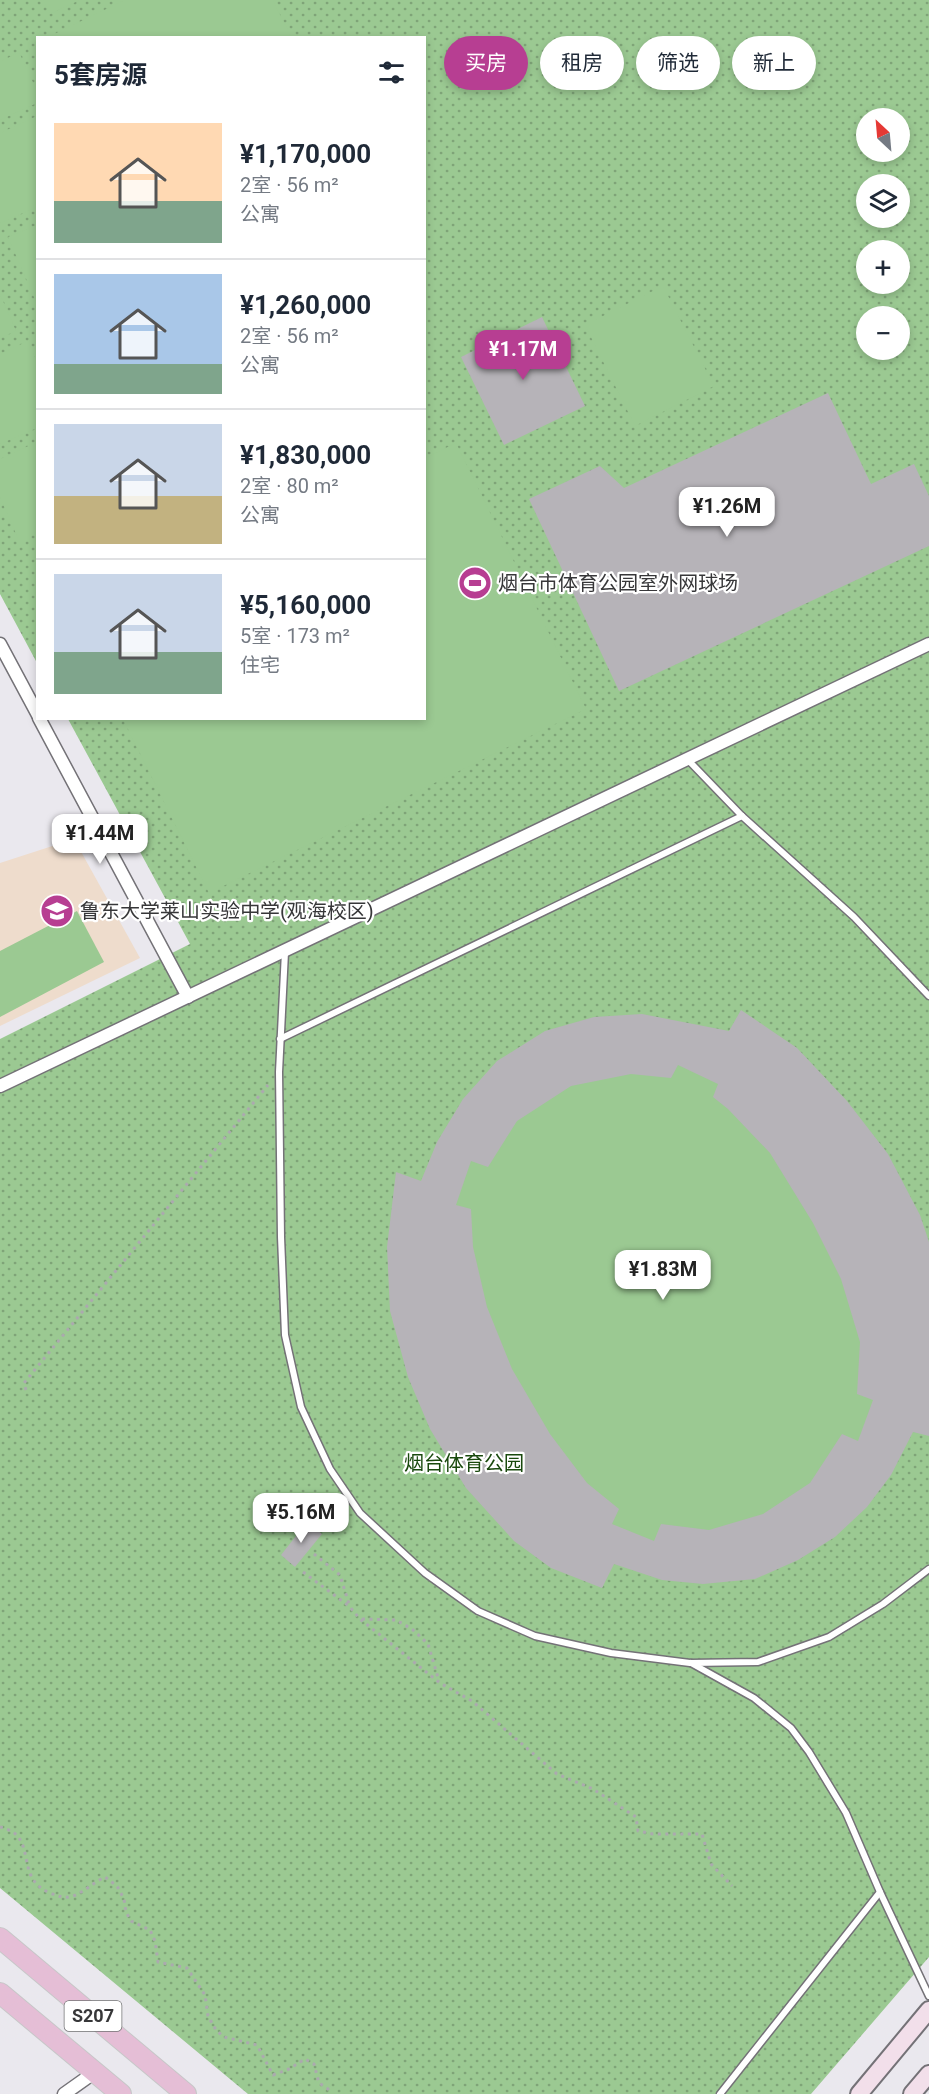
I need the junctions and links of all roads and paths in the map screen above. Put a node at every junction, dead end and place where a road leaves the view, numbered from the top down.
1 (0, 644) edge
2 (929, 644) edge
3 (36, 713) edge
4 (40, 720) edge
5 (688, 760) junction
6 (742, 816) junction
7 (285, 952) junction
8 (929, 996) edge
9 (188, 997) junction
10 (280, 1040) junction
11 (279, 1072) junction
12 (0, 1086) edge
13 (27, 1390) dead end
14 (314, 1554) dead end
15 (929, 1569) edge
16 (303, 1572) dead end
17 (349, 1606) junction
18 (360, 1619) junction
19 (690, 1663) junction
20 (440, 1683) junction
21 (0, 1827) edge
22 (732, 1886) dead end
23 (880, 1892) junction
24 (0, 1938) edge
25 (0, 1993) edge
26 (929, 1996) edge
27 (929, 2010) edge
28 (95, 2072) junction
29 (929, 2074) edge
30 (64, 2094) edge
31 (121, 2094) edge
32 (186, 2094) edge
33 (331, 2094) edge
34 (720, 2094) edge
35 (859, 2094) edge
36 (912, 2094) edge

1 - 3 street
2 - 5 street
4 - 9 street
5 - 6 lane
5 - 7 street
6 - 8 lane
6 - 10 lane
7 - 9 street
7 - 10 lane
9 - 12 street
10 - 11 lane
11 - 13 path
11 - 19 lane
14 - 17 path
15 - 19 lane
16 - 17 path
17 - 18 path
18 - 20 path
18 - 20 path
19 - 23 lane
20 - 22 path
21 - 33 path
23 - 26 lane
23 - 34 lane
24 - 32 main road, S207
25 - 28 main road, S207
27 - 35 main road
28 - 30 street
28 - 31 main road, S207
29 - 36 main road

